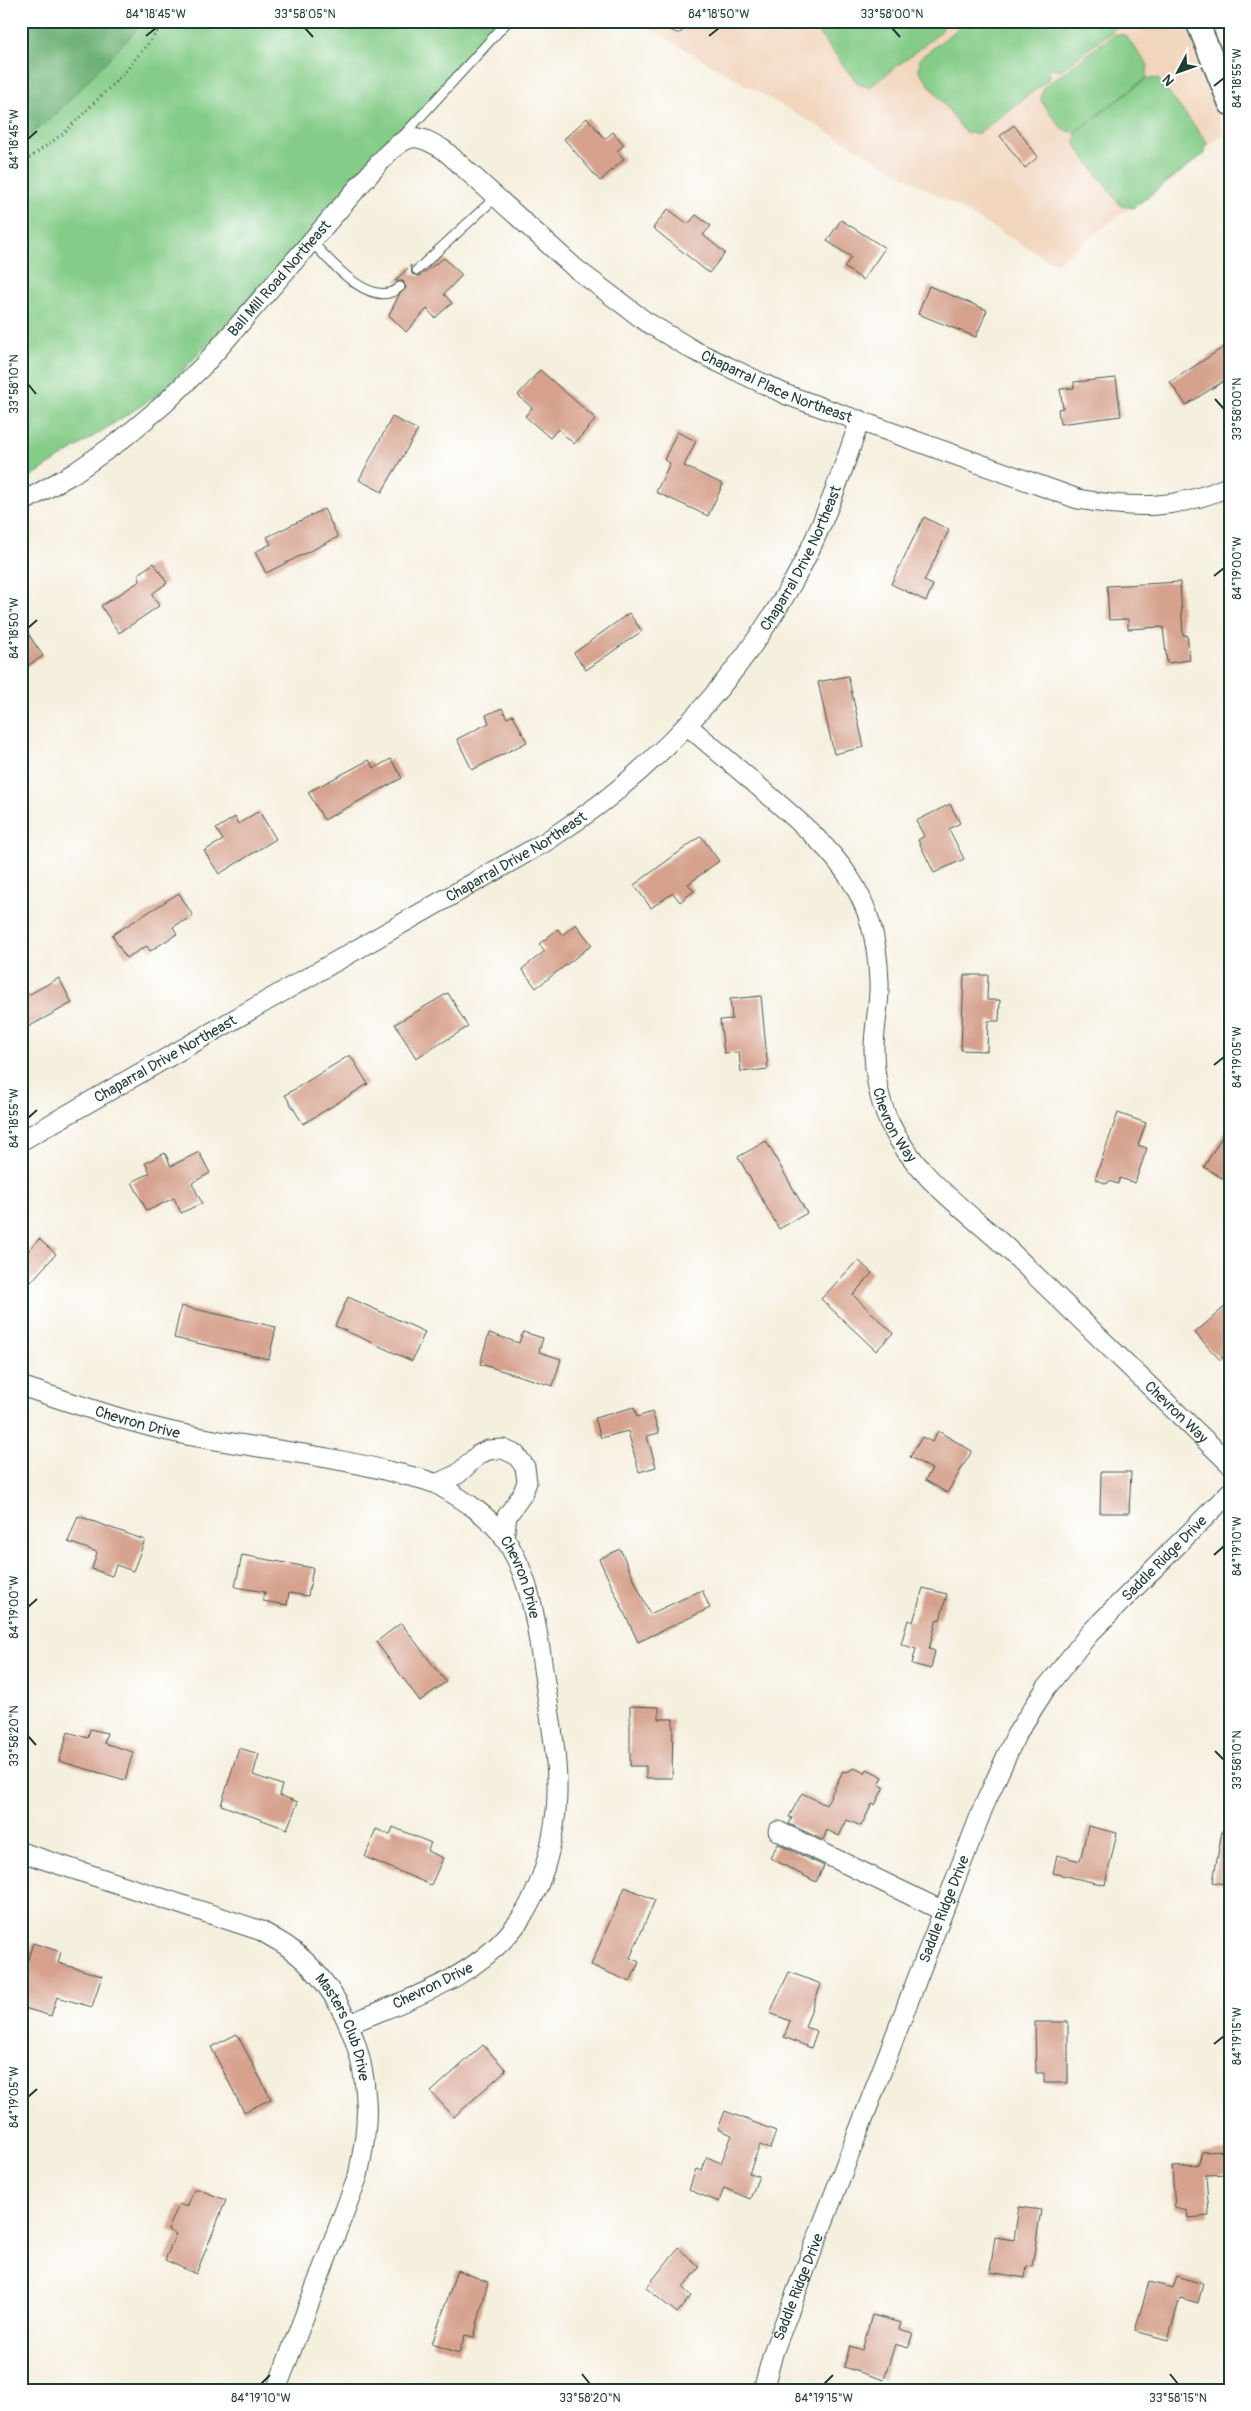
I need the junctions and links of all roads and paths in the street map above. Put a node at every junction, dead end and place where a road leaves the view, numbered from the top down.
1 (166, 21) edge
2 (508, 21) edge
3 (661, 21) edge
4 (684, 21) edge
5 (1197, 21) edge
6 (1230, 104) edge
7 (386, 154) junction
8 (21, 164) edge
9 (495, 198) junction
10 (311, 240) junction
11 (416, 270) dead end
12 (400, 287) dead end
13 (860, 420) junction
14 (1230, 486) edge
15 (21, 504) edge
16 (688, 726) junction
17 (21, 1141) edge
18 (21, 1386) edge
19 (1230, 1464) edge
20 (436, 1484) junction
21 (1230, 1492) edge
22 (504, 1538) junction
23 (778, 1831) dead end
24 (21, 1852) edge
25 (943, 1911) junction
26 (349, 2024) junction
27 (276, 2390) edge
28 (763, 2390) edge

1 - 8 path
2 - 7 lane, Ball Mill Road Northeast
3 - 4 lane
5 - 6 street
7 - 9 street, Chaparral Place Northeast
7 - 10 street, Ball Mill Road Northeast
9 - 11 lane
9 - 13 street, Chaparral Place Northeast
10 - 12 lane
10 - 15 street, Ball Mill Road Northeast
13 - 14 street, Chaparral Place Northeast
13 - 16 street, Chaparral Drive Northeast
16 - 17 street, Chaparral Drive Northeast
16 - 19 street, Chevron Way
18 - 20 street, Chevron Drive
20 - 22 street, Chevron Drive
20 - 22 street
21 - 25 street, Saddle Ridge Drive
22 - 26 street, Chevron Drive
23 - 25 street
24 - 26 street, Masters Club Drive
25 - 28 street, Saddle Ridge Drive
26 - 27 street, Masters Club Drive

